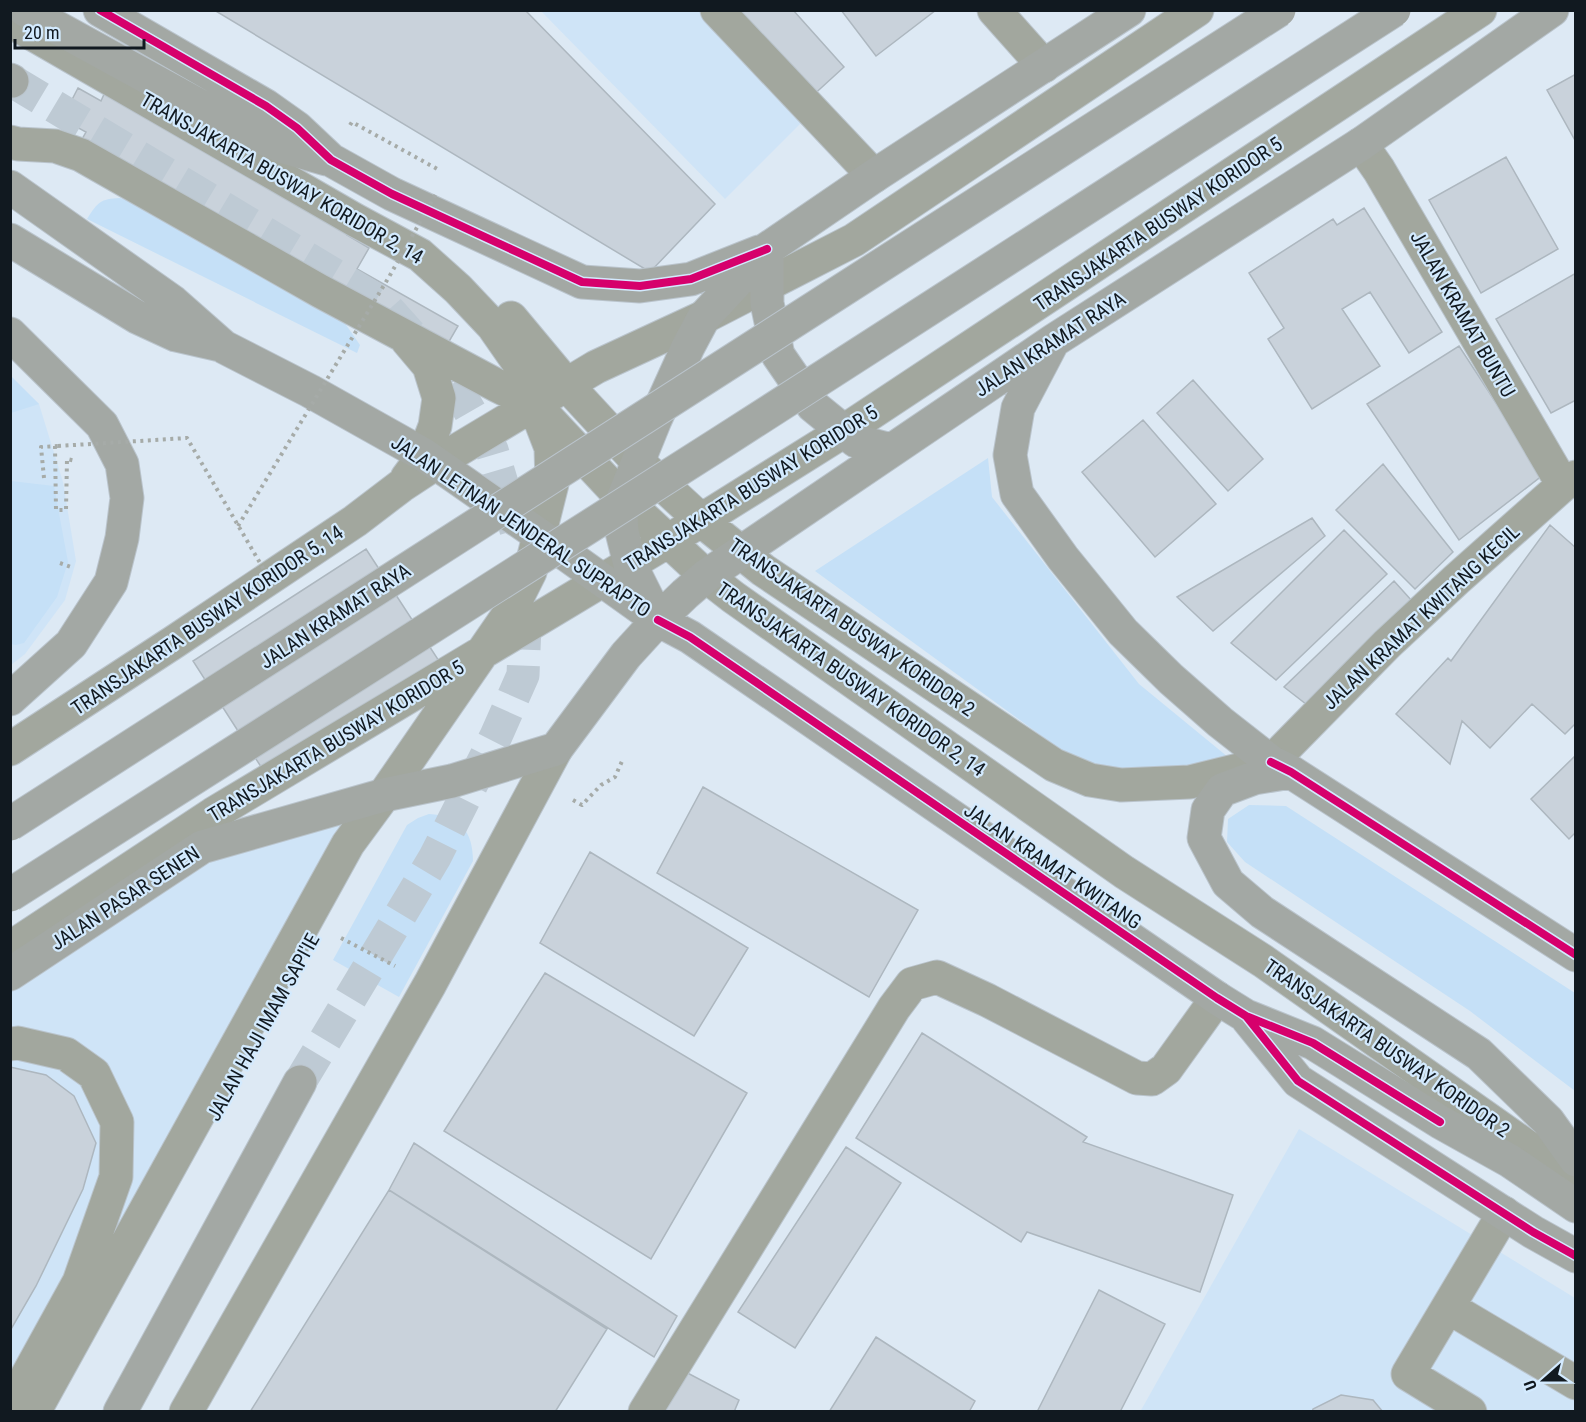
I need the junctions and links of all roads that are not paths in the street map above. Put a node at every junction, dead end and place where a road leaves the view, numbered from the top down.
1 (25, 10) edge
2 (100, 10) edge
3 (717, 10) edge
4 (994, 10) edge
5 (1130, 10) edge
6 (1197, 10) edge
7 (1279, 10) edge
8 (1394, 10) edge
9 (1480, 10) edge
10 (1552, 10) edge
11 (10, 21) edge
12 (1044, 66) junction
13 (10, 142) edge
14 (1361, 144) junction
15 (331, 160) junction
16 (874, 176) junction
17 (10, 187) edge
18 (10, 240) edge
19 (767, 249) junction
20 (420, 255) junction
21 (767, 285) junction
22 (704, 317) junction
23 (10, 334) edge
24 (402, 334) junction
25 (1053, 340) junction
26 (224, 346) junction
27 (566, 384) junction
28 (534, 404) junction
29 (844, 431) junction
30 (891, 450) junction
31 (430, 459) junction
32 (638, 462) junction
33 (1569, 481) edge
34 (623, 499) junction
35 (702, 520) junction
36 (539, 535) junction
37 (668, 541) junction
38 (739, 552) junction
39 (616, 572) junction
40 (706, 576) junction
41 (658, 620) junction
42 (482, 653) junction
43 (10, 699) edge
44 (10, 749) edge
45 (556, 749) junction
46 (1281, 767) junction
47 (384, 795) junction
48 (10, 824) edge
49 (10, 895) edge
50 (1197, 919) joint
51 (313, 923) junction
52 (10, 948) edge
53 (1575, 955) edge
54 (10, 974) edge
55 (1217, 998) junction
56 (1246, 1016) junction
57 (10, 1044) edge
58 (300, 1082) tunnel mouth
59 (1575, 1160) edge
60 (1575, 1181) edge
61 (1575, 1206) edge
62 (1504, 1213) junction
63 (1575, 1256) edge
64 (1448, 1307) junction
65 (1575, 1383) edge
66 (10, 1407) edge
67 (34, 1412) edge
68 (51, 1412) edge
69 (120, 1412) edge
70 (186, 1412) edge
71 (645, 1412) edge
72 (1470, 1412) edge

1 - 15 main road
2 - 15 main road
3 - 16 street
4 - 12 street
5 - 12 main road
6 - 21 street
7 - 48 main road, JALAN KRAMAT RAYA, bridge
8 - 49 main road, bridge
9 - 29 street, TRANSJAKARTA BUSWAY KORIDOR 5
10 - 14 main road, JALAN KRAMAT RAYA
11 - 20 street, TRANSJAKARTA BUSWAY KORIDOR 2, 14
12 - 16 main road
13 - 24 street, TRANSJAKARTA BUSWAY KORIDOR 2, 14
14 - 25 main road, JALAN KRAMAT RAYA
14 - 33 street, JALAN KRAMAT BUNTU
15 - 19 main road
15 - 20 street
16 - 19 main road
17 - 26 main road, JALAN LETNAN JENDERAL SUPRAPTO
18 - 26 main road, JALAN LETNAN JENDERAL SUPRAPTO
19 - 21 main road
19 - 22 main road
20 - 27 street, TRANSJAKARTA BUSWAY KORIDOR 2
20 - 28 street, TRANSJAKARTA BUSWAY KORIDOR 2, 14
21 - 22 street
21 - 29 main road
22 - 27 street
22 - 32 main road
23 - 43 main road
24 - 28 street, TRANSJAKARTA BUSWAY KORIDOR 2, 14
24 - 31 street
25 - 30 main road, JALAN KRAMAT RAYA
25 - 46 main road
26 - 31 main road, JALAN LETNAN JENDERAL SUPRAPTO
27 - 28 street
27 - 32 street, TRANSJAKARTA BUSWAY KORIDOR 2
28 - 31 street
28 - 34 street, TRANSJAKARTA BUSWAY KORIDOR 2, 14
28 - 36 street, TRANSJAKARTA BUSWAY KORIDOR 2, 14
29 - 30 main road
29 - 35 street, TRANSJAKARTA BUSWAY KORIDOR 5
30 - 38 main road, JALAN KRAMAT RAYA
31 - 36 main road, JALAN LETNAN JENDERAL SUPRAPTO
31 - 44 street, TRANSJAKARTA BUSWAY KORIDOR 5, 14
32 - 34 main road
32 - 35 street, TRANSJAKARTA BUSWAY KORIDOR 2
33 - 46 street, JALAN KRAMAT KWITANG KECIL
34 - 37 street, TRANSJAKARTA BUSWAY KORIDOR 2, 14
34 - 39 main road
35 - 37 street, TRANSJAKARTA BUSWAY KORIDOR 5
35 - 38 street, TRANSJAKARTA BUSWAY KORIDOR 2
36 - 39 main road, JALAN LETNAN JENDERAL SUPRAPTO
36 - 42 street, TRANSJAKARTA BUSWAY KORIDOR 2, 14
37 - 39 street, TRANSJAKARTA BUSWAY KORIDOR 5
37 - 40 street, TRANSJAKARTA BUSWAY KORIDOR 2, 14
38 - 40 main road, JALAN KRAMAT RAYA
38 - 46 street, TRANSJAKARTA BUSWAY KORIDOR 2
39 - 41 main road, JALAN LETNAN JENDERAL SUPRAPTO
39 - 42 street, TRANSJAKARTA BUSWAY KORIDOR 5
40 - 41 main road, JALAN KRAMAT RAYA
40 - 50 street, TRANSJAKARTA BUSWAY KORIDOR 2, 14
41 - 45 main road
41 - 55 main road, JALAN KRAMAT KWITANG
42 - 47 street
42 - 52 street, TRANSJAKARTA BUSWAY KORIDOR 5
45 - 47 main road
45 - 70 street
46 - 53 main road
46 - 59 main road
47 - 51 street
47 - 54 main road, JALAN PASAR SENEN
50 - 60 street, TRANSJAKARTA BUSWAY KORIDOR 2
51 - 67 street
51 - 68 street, JALAN HAJI IMAM SAPI'IE
55 - 56 main road, JALAN KRAMAT KWITANG
55 - 71 street
56 - 61 main road, JALAN KRAMAT KWITANG
56 - 62 main road
57 - 66 street
58 - 69 main road
62 - 63 main road
62 - 64 street
64 - 65 street
64 - 72 street

